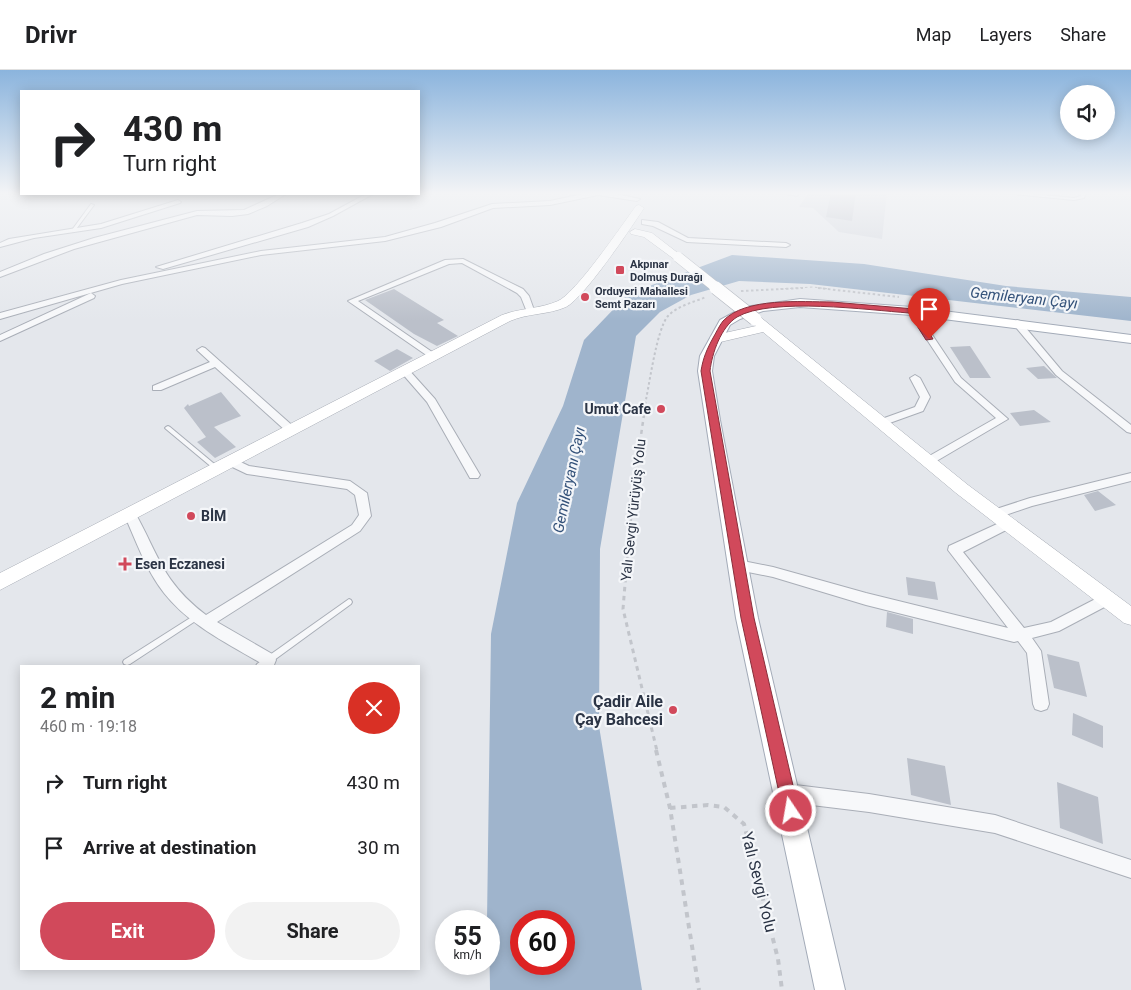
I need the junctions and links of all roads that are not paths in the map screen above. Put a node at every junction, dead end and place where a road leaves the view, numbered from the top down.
1 (33, 235) edge
2 (117, 235) edge
3 (270, 235) edge
4 (400, 235) edge
5 (620, 235) edge
6 (622, 235) edge
7 (654, 235) edge
8 (677, 235) edge
9 (618, 239) junction
10 (786, 245) dead end
11 (0, 246) edge
12 (0, 275) edge
13 (121, 282) junction
14 (530, 310) junction
15 (912, 311) junction
16 (0, 316) edge
17 (759, 324) junction
18 (1017, 324) junction
19 (0, 338) edge
20 (716, 339) junction
21 (1131, 339) edge
22 (202, 350) dead end
23 (432, 356) junction
24 (216, 363) junction
25 (405, 371) junction
26 (915, 378) dead end
27 (158, 388) dead end
28 (880, 423) junction
29 (168, 428) dead end
30 (290, 429) junction
31 (1131, 430) edge
32 (230, 461) junction
33 (928, 462) junction
34 (216, 468) junction
35 (474, 475) dead end
36 (1131, 477) edge
37 (130, 514) junction
38 (994, 514) junction
39 (1008, 524) junction
40 (738, 565) junction
41 (0, 582) edge
42 (1107, 599) junction
43 (349, 602) dead end
44 (1131, 617) edge
45 (202, 619) junction
46 (1022, 634) junction
47 (127, 662) dead end
48 (269, 664) edge
49 (1041, 704) dead end
50 (787, 793) junction
51 (1131, 869) edge
52 (830, 990) edge

1 - 11 street
2 - 12 street
3 - 13 street
4 - 13 street
5 - 9 street
6 - 9 street
7 - 17 street, bridge
8 - 10 street
9 - 14 street
13 - 16 street
13 - 19 street
14 - 23 street
14 - 23 street
15 - 18 main road
15 - 20 main road
15 - 33 street
17 - 20 street
17 - 28 street
18 - 21 main road
18 - 31 street
20 - 40 main road
22 - 24 street
23 - 25 street
24 - 27 street
24 - 30 street
25 - 30 street
25 - 35 street
26 - 28 street
28 - 33 street
29 - 34 lane
30 - 32 street
32 - 34 street
32 - 45 street
33 - 38 street
34 - 37 street
36 - 38 street
37 - 41 street
37 - 45 street
38 - 39 street
39 - 42 street
39 - 46 street
40 - 46 street
40 - 50 main road
42 - 44 street
42 - 46 street
43 - 48 lane
45 - 47 lane
45 - 48 street
46 - 49 street
50 - 51 street
50 - 52 main road

